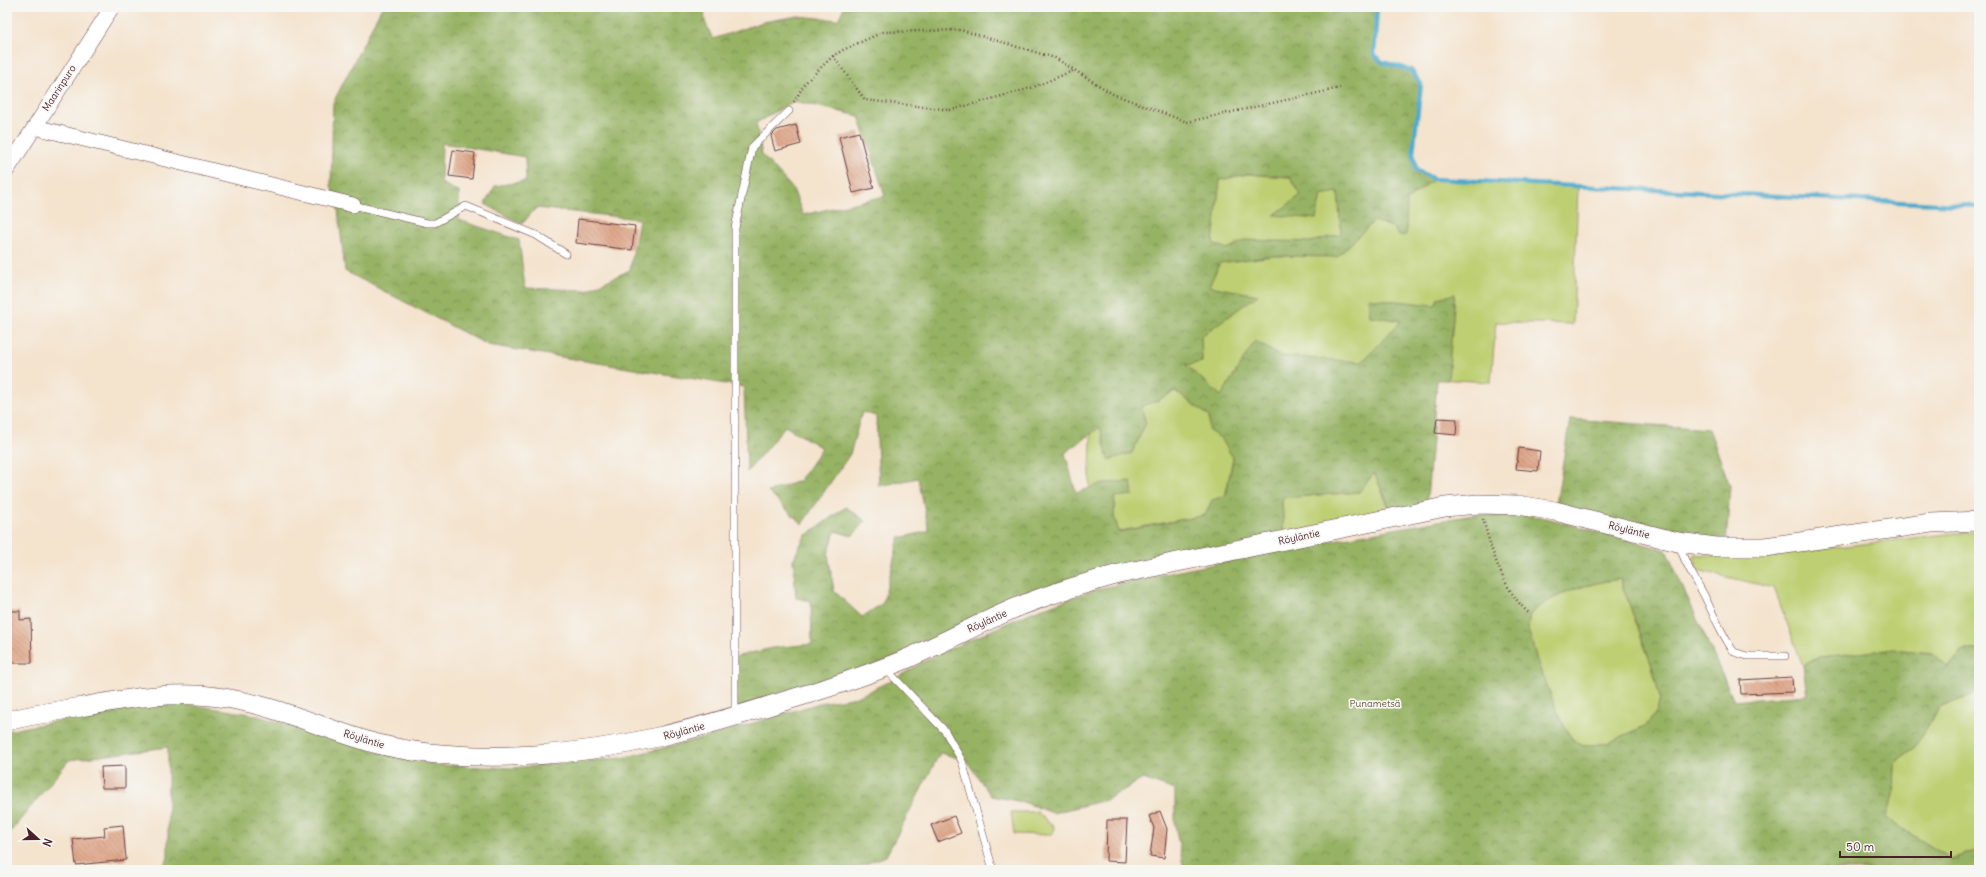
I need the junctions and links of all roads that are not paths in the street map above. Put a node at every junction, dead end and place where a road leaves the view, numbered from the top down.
1 (112, 7) edge
2 (789, 111) road end
3 (35, 127) junction
4 (7, 170) edge
5 (353, 206) joint
6 (566, 254) dead end
7 (1979, 520) edge
8 (1678, 542) junction
9 (1785, 656) dead end
10 (885, 667) junction
11 (735, 717) junction
12 (7, 721) edge
13 (993, 870) edge

1 - 3 street, Maarinpuro
2 - 11 lane
3 - 4 street, Maarinpuro
3 - 5 street
5 - 6 lane
7 - 8 street, Röyläntie
8 - 9 lane
8 - 10 street, Röyläntie
10 - 11 street, Röyläntie
10 - 13 lane
11 - 12 street, Röyläntie

